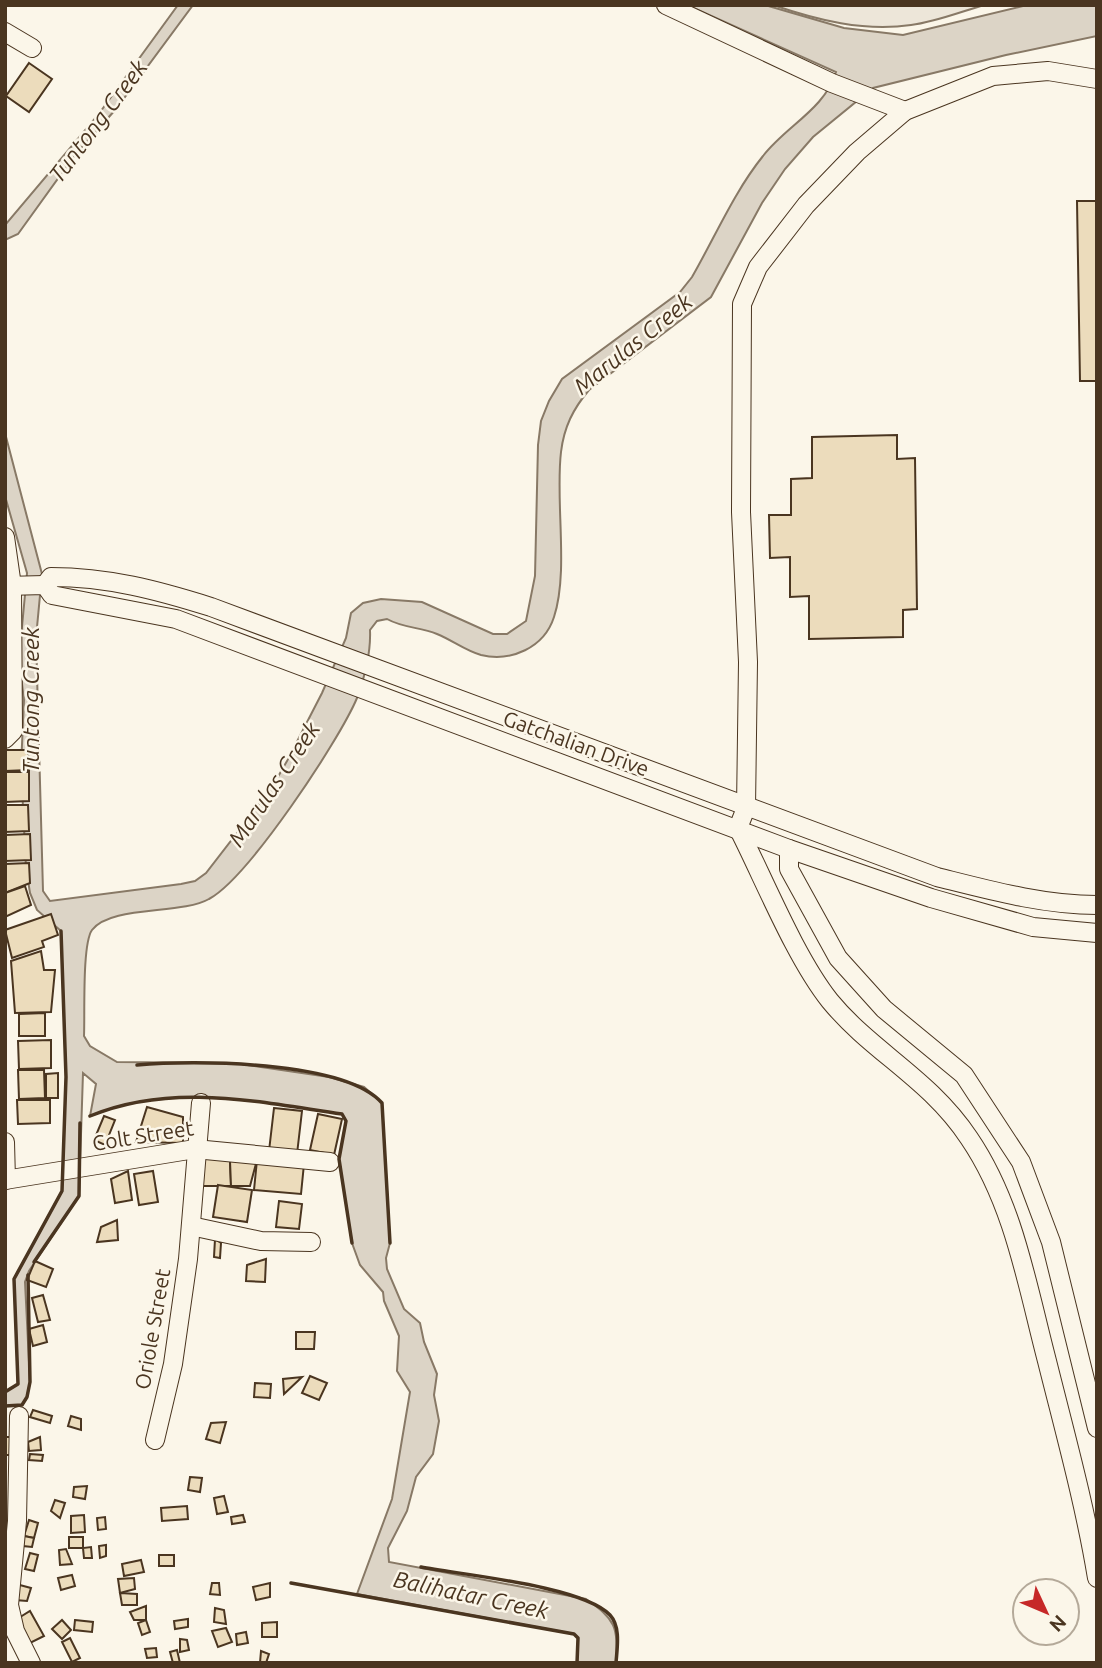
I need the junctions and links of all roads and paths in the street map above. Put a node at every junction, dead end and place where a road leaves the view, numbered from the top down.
1 (666, 5) edge
2 (5, 32) edge
3 (32, 48) dead end
4 (1097, 79) edge
5 (905, 111) junction
6 (5, 537) edge
7 (92, 577) junction
8 (44, 585) junction
9 (13, 586) edge
10 (87, 600) junction
11 (5, 739) edge
12 (746, 808) junction
13 (738, 828) junction
14 (789, 849) junction
15 (1097, 905) edge
16 (1097, 933) edge
17 (201, 1103) dead end
18 (5, 1142) edge
19 (195, 1149) junction
20 (330, 1162) dead end
21 (6, 1180) edge
22 (191, 1226) junction
23 (311, 1242) dead end
24 (19, 1416) dead end
25 (1097, 1428) edge
26 (155, 1440) dead end
27 (1097, 1578) edge
28 (31, 1663) edge

1 - 5 street
2 - 3 street
4 - 5 street
5 - 12 street
6 - 9 street
7 - 8 street, Gatchalian Drive
7 - 10 street
7 - 12 street, Gatchalian Drive
8 - 9 street, Gatchalian Drive
8 - 10 street, Gatchalian Drive
9 - 11 street
10 - 13 street, Gatchalian Drive
12 - 13 street
12 - 15 street, Gatchalian Drive
13 - 14 street, Gatchalian Drive
13 - 27 street
14 - 16 street, Gatchalian Drive
14 - 25 street
17 - 19 street, Oriole Street
18 - 21 street
19 - 20 street, Colt Street
19 - 21 street, Colt Street
19 - 22 street, Oriole Street
22 - 23 street
22 - 26 street, Oriole Street
24 - 28 street

